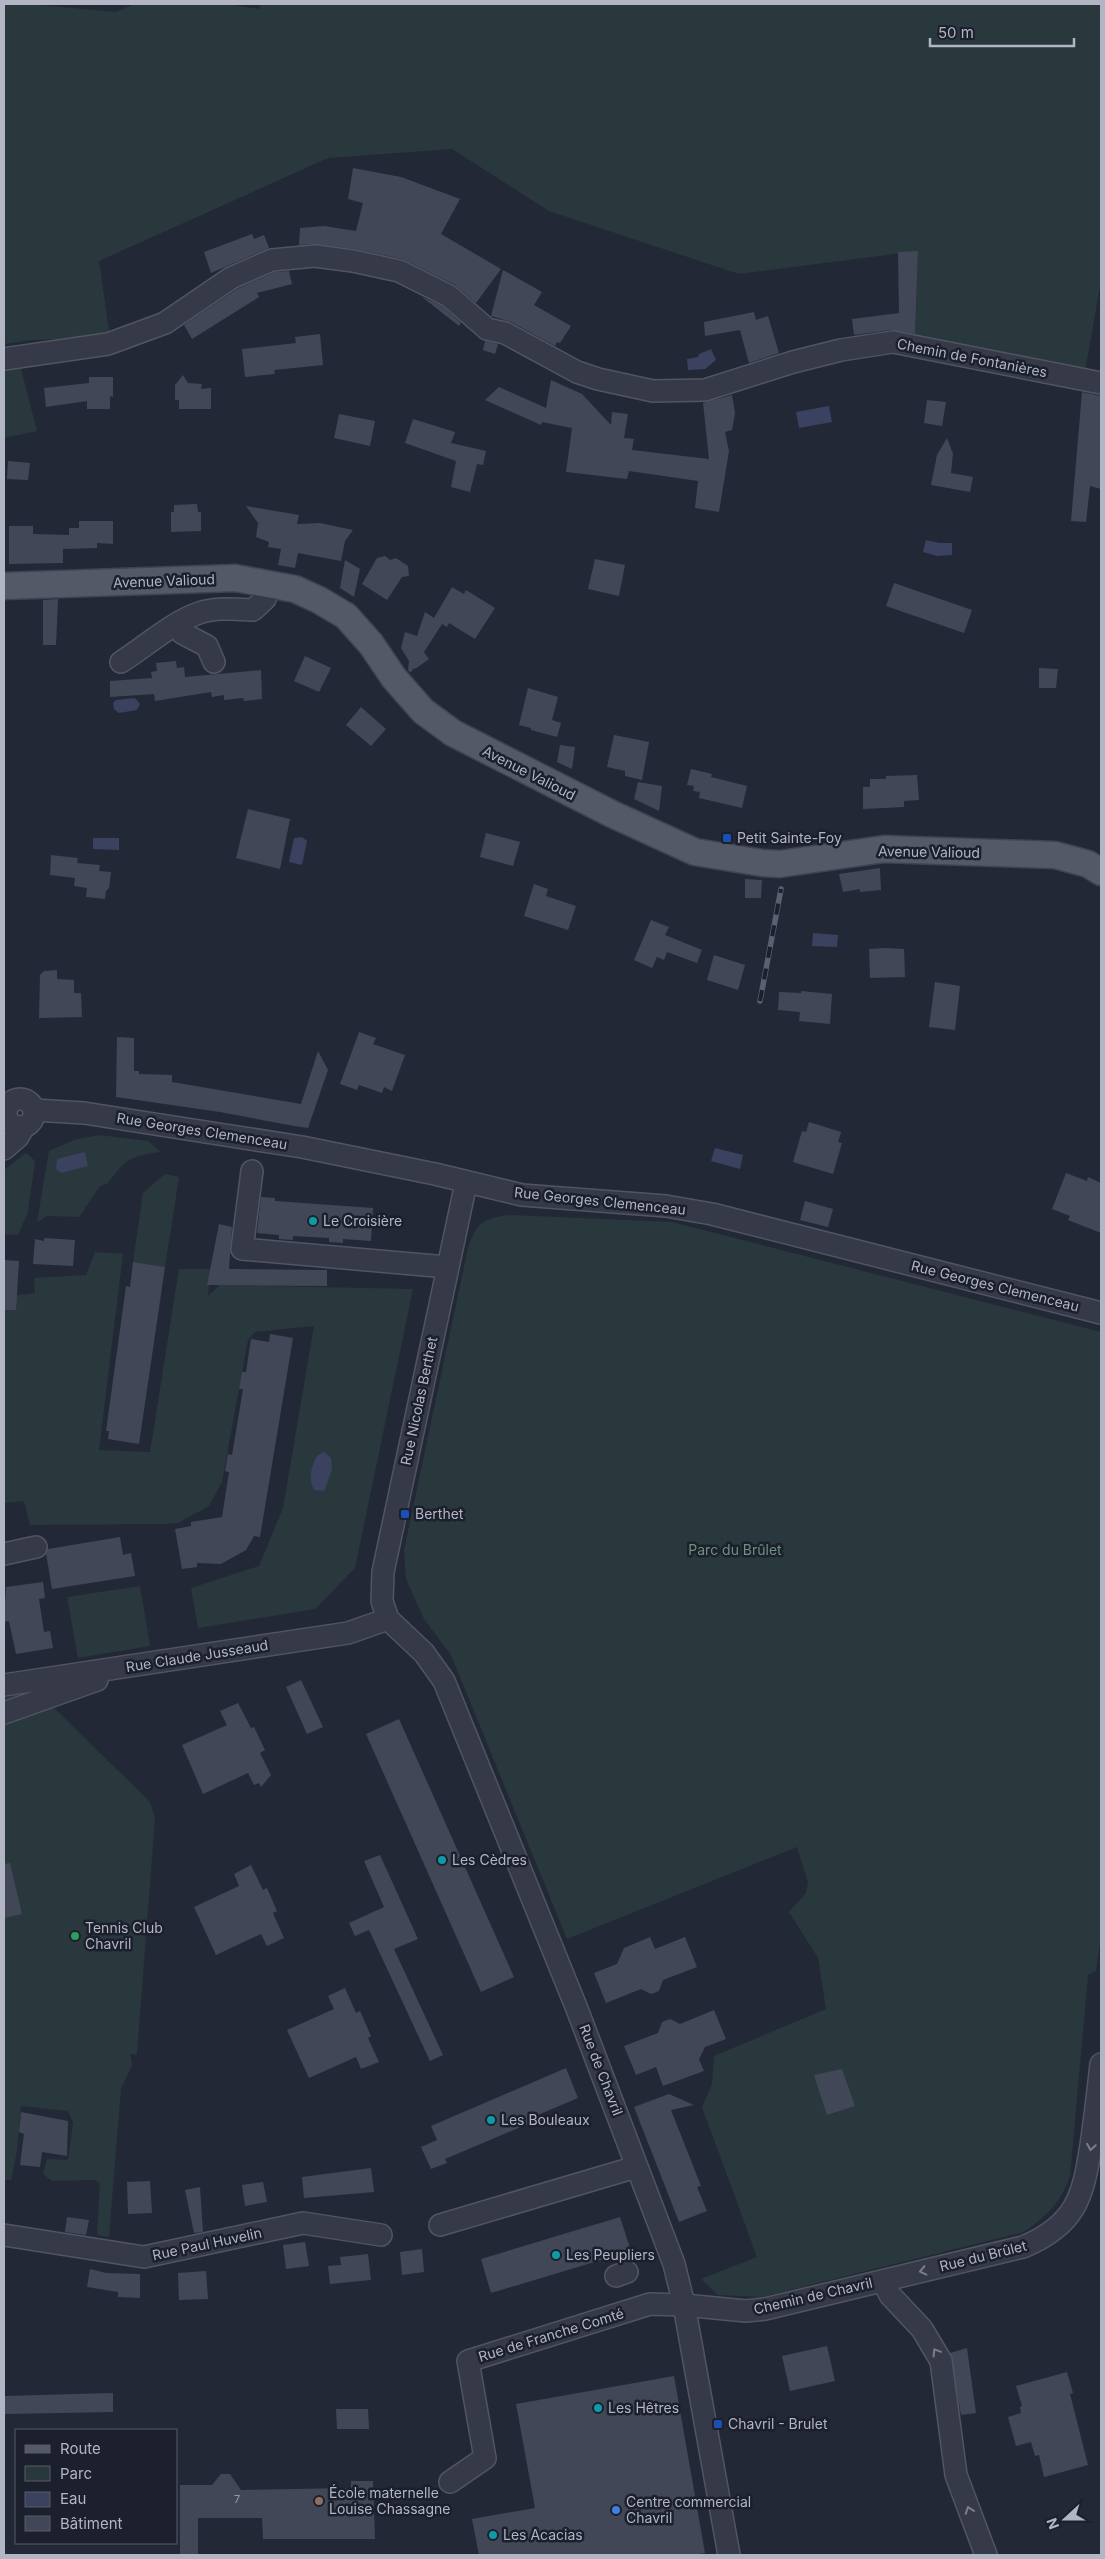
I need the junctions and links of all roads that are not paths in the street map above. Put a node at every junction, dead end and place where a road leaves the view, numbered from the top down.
1 (4, 360) edge
2 (1101, 382) edge
3 (268, 583) junction
4 (4, 586) edge
5 (177, 625) junction
6 (121, 662) dead end
7 (214, 662) dead end
8 (1101, 872) edge
9 (5, 1112) edge
10 (29, 1118) junction
11 (4, 1149) edge
12 (252, 1171) dead end
13 (466, 1183) junction
14 (447, 1267) junction
15 (1101, 1313) edge
16 (36, 1547) dead end
17 (4, 1554) edge
18 (388, 1619) junction
19 (107, 1669) junction
20 (4, 1682) edge
21 (4, 1712) edge
22 (1101, 2064) edge
23 (1099, 2110) edge
24 (636, 2167) junction
25 (440, 2225) dead end
26 (4, 2235) edge
27 (381, 2235) dead end
28 (883, 2281) junction
29 (684, 2304) junction
30 (450, 2482) dead end
31 (729, 2555) edge
32 (986, 2555) edge

1 - 2 street, Chemin de Fontanières
3 - 4 main road, Avenue Valioud
3 - 5 street
3 - 8 main road, Avenue Valioud
5 - 6 street
5 - 7 street
9 - 10 street
10 - 11 street
10 - 13 street, Rue Georges Clemenceau
12 - 14 street
13 - 14 street, Rue Nicolas Berthet
13 - 15 street, Rue Georges Clemenceau
14 - 18 street, Rue Nicolas Berthet
16 - 17 street
18 - 19 street, Rue Claude Jusseaud
18 - 24 street, Rue de Chavril
19 - 20 street, Rue Claude Jusseaud
19 - 21 street
22 - 23 street, Rue du Brûlet
23 -> 28 street, Rue du Brûlet
24 - 25 street
24 - 29 street, Rue de Chavril
26 - 27 street, Rue Paul Huvelin
28 - 29 street, Chemin de Chavril
32 -> 28 street, Chemin de Chavril
29 - 30 street, Rue de Franche Comté
29 - 31 street, Rue de Chavril

